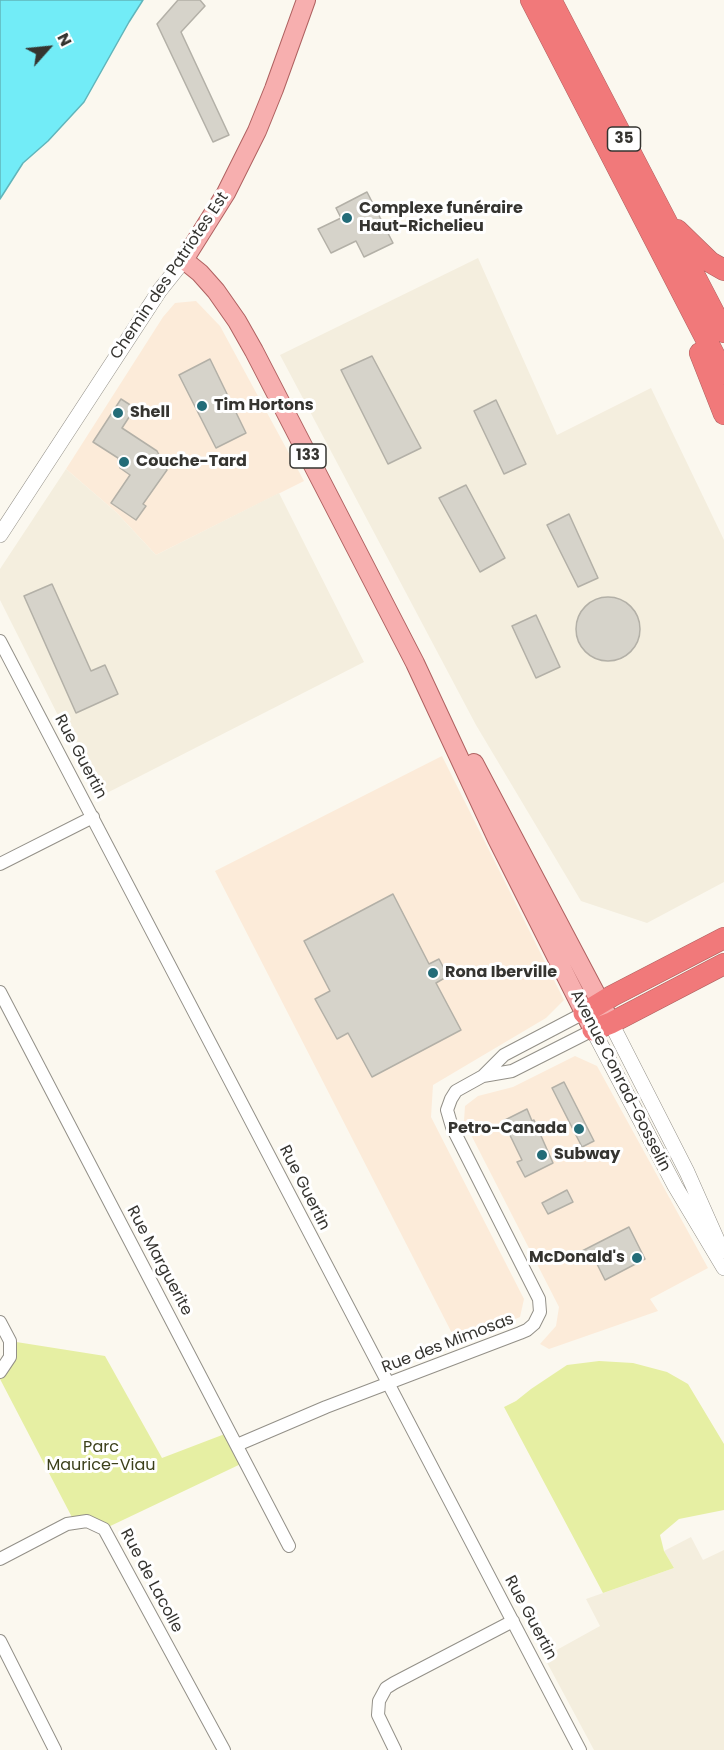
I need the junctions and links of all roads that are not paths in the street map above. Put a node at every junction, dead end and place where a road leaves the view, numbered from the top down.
1 (306, 0) edge
2 (531, 0) edge
3 (551, 0) edge
4 (666, 219) junction
5 (661, 251) junction
6 (184, 260) junction
7 (724, 270) edge
8 (724, 332) edge
9 (724, 374) edge
10 (724, 414) edge
11 (0, 535) edge
12 (0, 641) edge
13 (93, 817) junction
14 (0, 864) edge
15 (724, 938) edge
16 (724, 964) edge
17 (0, 992) edge
18 (597, 1017) junction
19 (483, 1076) junction
20 (724, 1257) edge
21 (724, 1268) edge
22 (0, 1322) edge
23 (0, 1372) edge
24 (389, 1384) junction
25 (237, 1445) junction
26 (289, 1545) dead end
27 (0, 1559) edge
28 (513, 1621) junction
29 (0, 1641) edge
30 (55, 1750) edge
31 (224, 1750) edge
32 (395, 1750) edge
33 (580, 1750) edge

1 - 6 main road, Chemin des Patriotes Est
2 - 5 highway, 35
3 - 4 highway, 35
4 - 7 highway
4 - 8 highway, 35
5 - 9 highway, 35
5 - 10 highway
6 - 11 street, Chemin des Patriotes Est
6 - 18 main road, Avenue Conrad-Gosselin / 133
12 - 13 street, Rue Guertin
13 - 14 street
13 - 24 street, Rue Guertin
15 - 18 highway
16 - 18 highway
17 - 25 street, Rue Marguerite
18 - 19 street, Rue des Mimosas
18 - 19 street, Rue des Mimosas
18 - 20 street, Avenue Conrad-Gosselin
18 - 21 street, Avenue Conrad-Gosselin
19 - 24 street, Rue des Mimosas
22 - 23 street
24 - 25 street, Rue des Mimosas
24 - 28 street, Rue Guertin
25 - 26 street, Rue Marguerite
27 - 31 street, Rue de Lacolle
28 - 32 street
28 - 33 street, Rue Guertin
29 - 30 street

